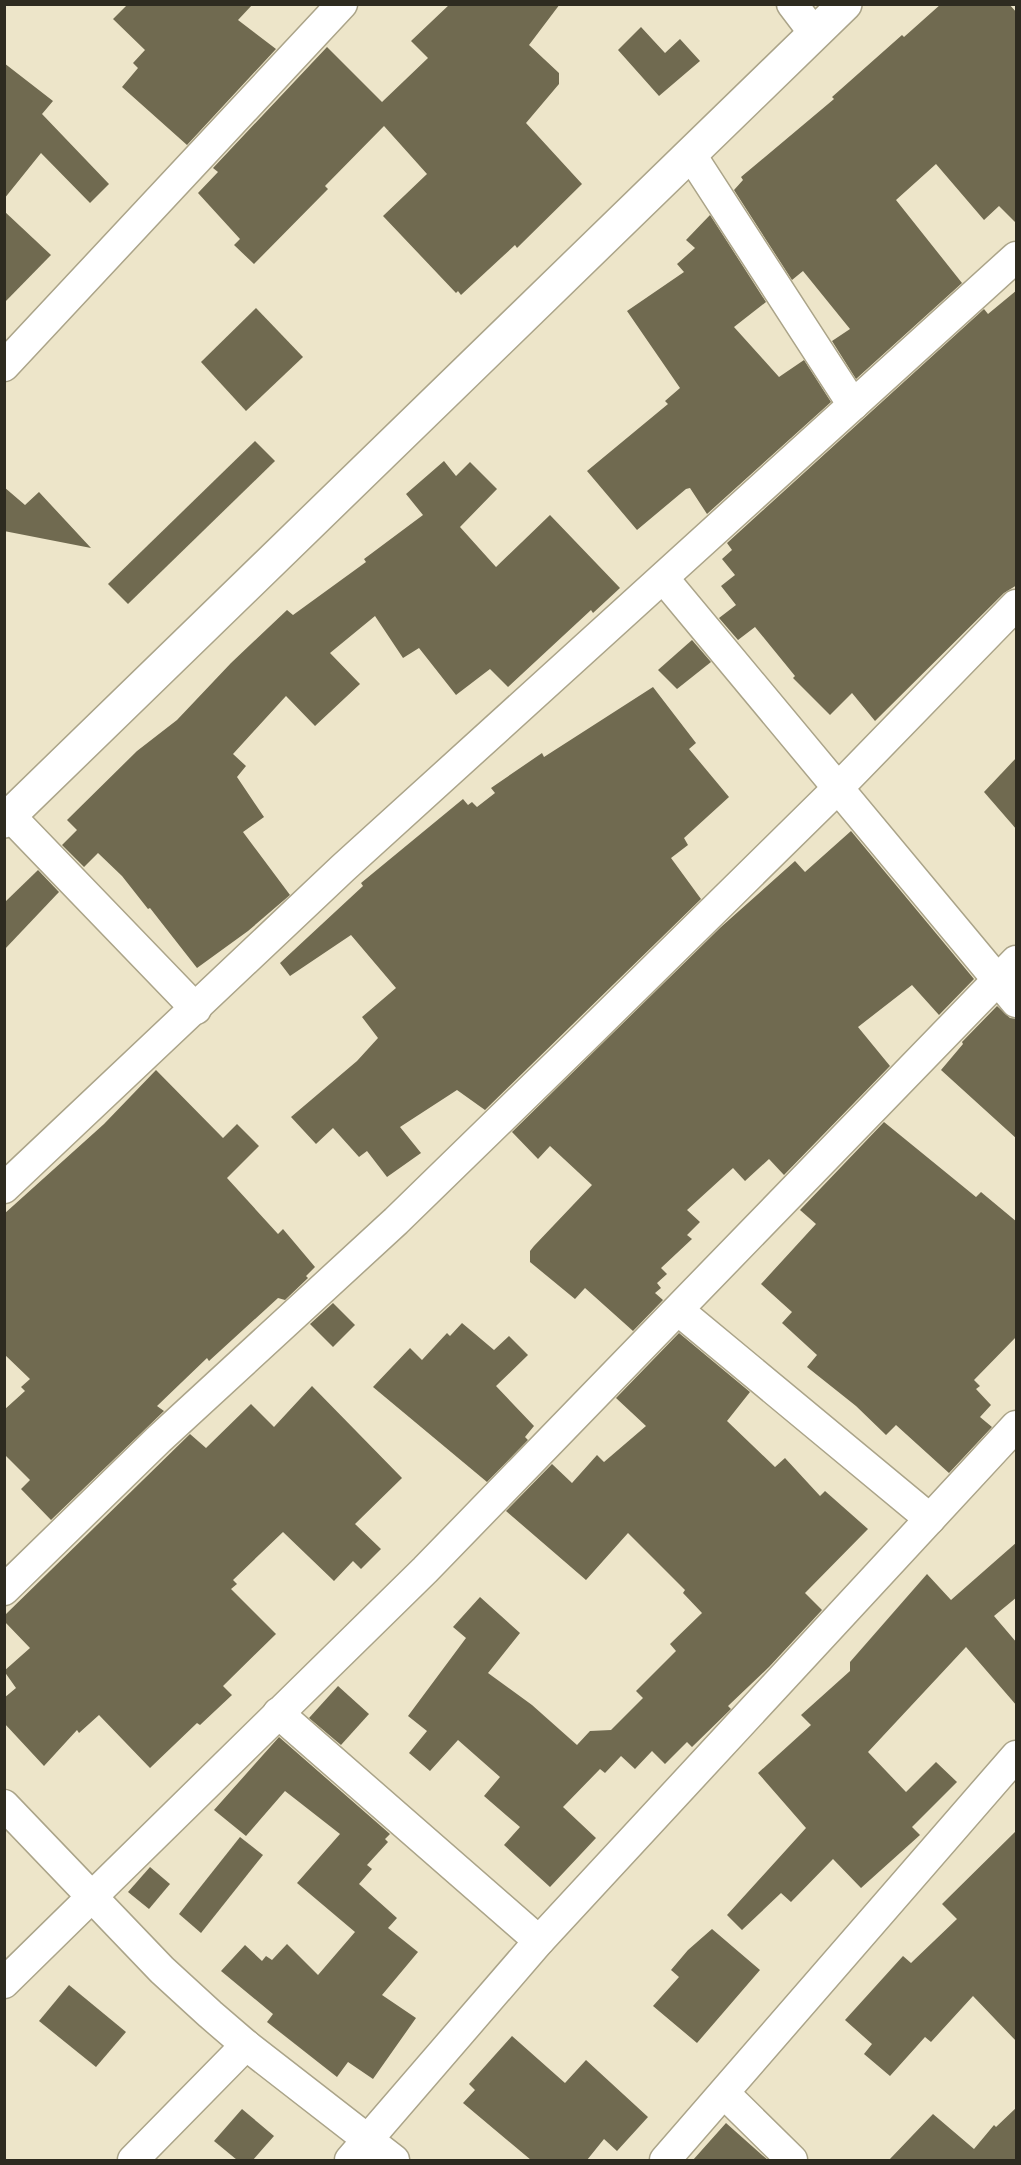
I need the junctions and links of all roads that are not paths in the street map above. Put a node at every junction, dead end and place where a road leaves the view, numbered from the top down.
1 (342, 4) edge
2 (792, 4) edge
3 (845, 4) edge
4 (814, 33) junction
5 (692, 155) junction
6 (1017, 257) edge
7 (4, 366) edge
8 (853, 405) junction
9 (664, 579) junction
10 (1017, 605) edge
11 (838, 788) junction
12 (7, 818) edge
13 (1011, 981) edge
14 (196, 1009) junction
15 (4, 1188) edge
16 (678, 1310) junction
17 (1017, 1426) edge
18 (930, 1519) junction
19 (4, 1590) edge
20 (278, 1713) junction
21 (1017, 1756) edge
22 (4, 1805) edge
23 (91, 1897) junction
24 (539, 1941) junction
25 (4, 1983) edge
26 (246, 2045) junction
27 (725, 2094) junction
28 (360, 2150) edge
29 (133, 2160) edge
30 (394, 2160) edge
31 (665, 2160) edge
32 (792, 2160) edge

1 - 7 street
2 - 4 street
3 - 4 street
4 - 5 street
5 - 8 street
5 - 12 street
6 - 8 street
8 - 9 street
9 - 11 street
9 - 14 street
10 - 11 street
11 - 13 street
11 - 19 street
12 - 14 street
13 - 16 street
14 - 15 street
16 - 18 street
16 - 20 street
17 - 18 street
18 - 24 street
20 - 23 street
20 - 24 street
21 - 27 street
22 - 23 street
23 - 25 street
23 - 26 street
24 - 28 street
26 - 28 street
26 - 29 street
27 - 31 street
27 - 32 street
28 - 30 street

